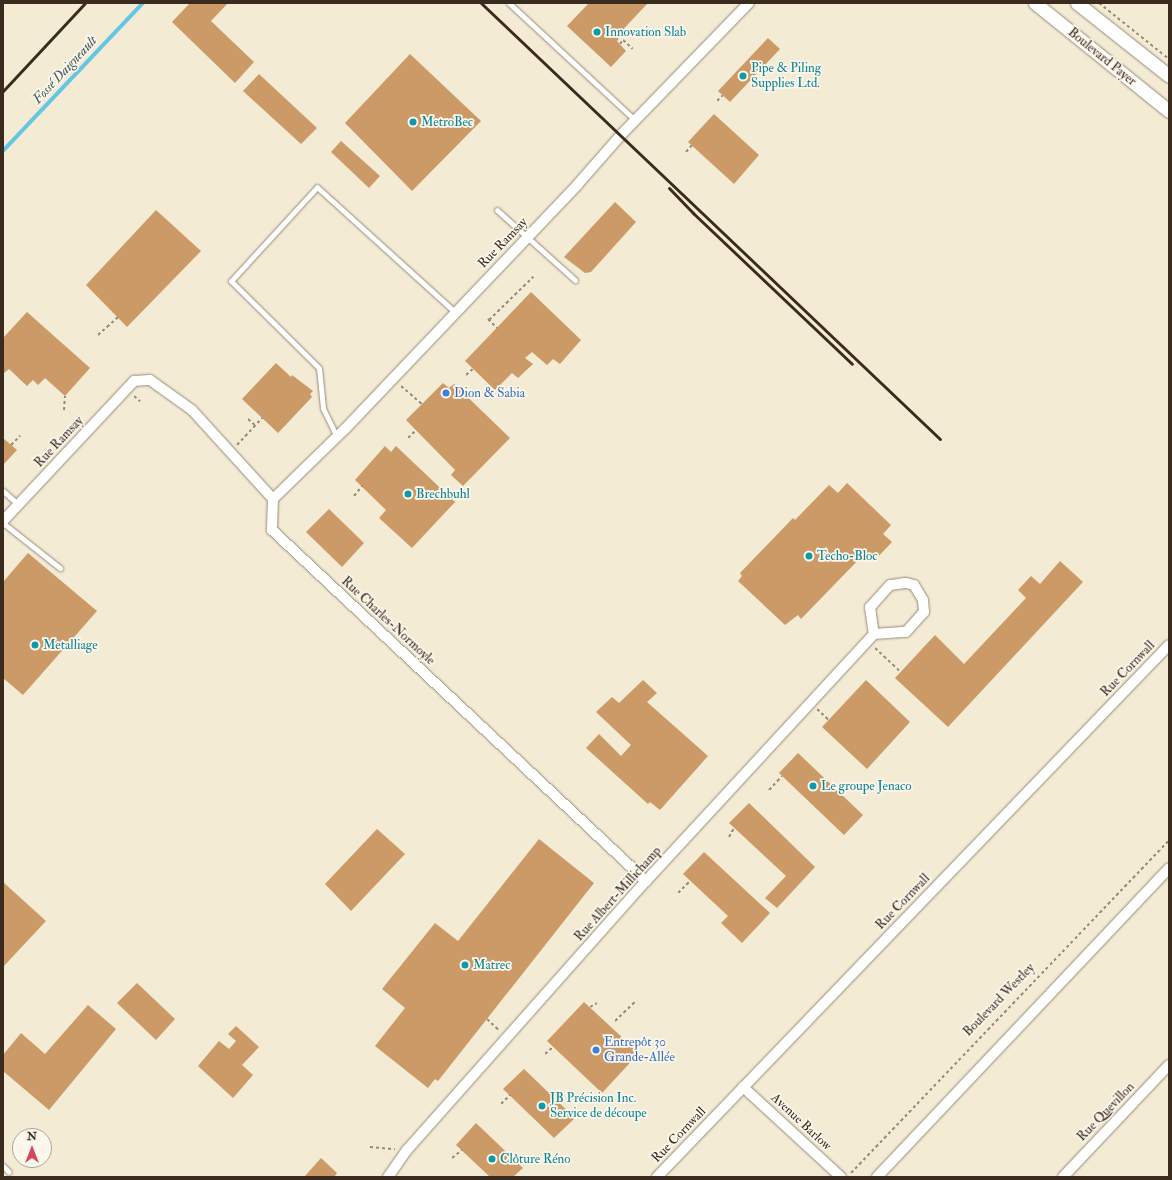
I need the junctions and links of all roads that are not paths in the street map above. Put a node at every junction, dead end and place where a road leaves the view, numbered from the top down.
1 (509, 3) edge
2 (749, 3) edge
3 (1035, 3) edge
4 (1077, 3) edge
5 (1169, 76) edge
6 (1169, 110) edge
7 (635, 120) junction
8 (497, 210) dead end
9 (526, 237) junction
10 (575, 280) dead end
11 (455, 312) junction
12 (337, 437) junction
13 (3, 491) edge
14 (273, 499) junction
15 (18, 504) junction
16 (3, 522) edge
17 (60, 568) dead end
18 (871, 638) junction
19 (1169, 646) edge
20 (1169, 868) edge
21 (646, 881) junction
22 (1169, 1065) edge
23 (743, 1087) junction
24 (3, 1166) edge
25 (9, 1172) dead end
26 (388, 1177) edge
27 (657, 1177) edge
28 (841, 1177) edge
29 (877, 1177) edge
30 (1062, 1177) edge

1 - 7 lane
2 - 7 street, Rue Ramsay
3 - 6 street, Boulevard Payer
4 - 5 street, Boulevard Payer
7 - 9 street, Rue Ramsay
8 - 9 lane
9 - 10 lane
9 - 11 street, Rue Ramsay
11 - 12 street, Rue Ramsay
11 - 12 lane
12 - 14 street, Rue Ramsay
13 - 15 lane
14 - 15 street, Rue Ramsay
14 - 21 street, Rue Charles-Normoyle
15 - 16 street, Rue Ramsay
16 - 17 lane
18 - 18 street
18 - 21 street, Rue Albert-Millichamp
19 - 23 street, Rue Cornwall
20 - 29 street
21 - 26 street, Rue Albert-Millichamp
22 - 30 street, Rue Quevillon
23 - 27 street, Rue Cornwall
23 - 28 street, Avenue Barlow
24 - 25 lane

